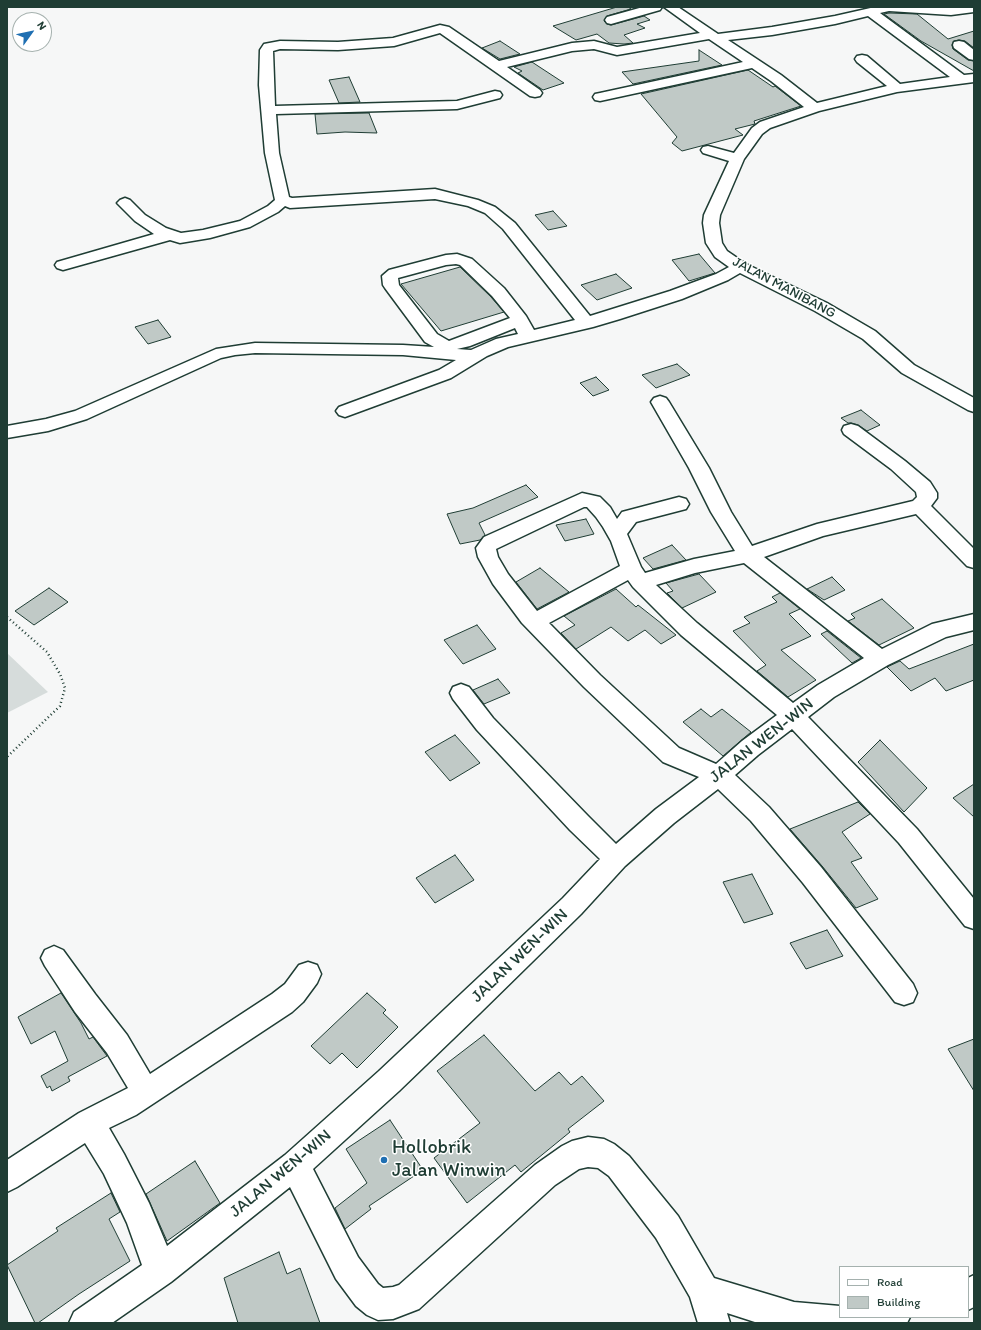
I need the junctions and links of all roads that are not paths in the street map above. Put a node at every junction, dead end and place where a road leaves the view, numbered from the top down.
1 (656, 7) edge
2 (676, 8) edge
3 (891, 8) edge
4 (974, 8) edge
5 (870, 12) junction
6 (611, 20) dead end
7 (713, 36) junction
8 (959, 45) dead end
9 (974, 56) edge
10 (862, 59) dead end
11 (754, 64) junction
12 (496, 66) junction
13 (968, 79) edge
14 (903, 87) junction
15 (535, 94) dead end
16 (495, 95) dead end
17 (600, 97) dead end
18 (814, 108) junction
19 (268, 110) junction
20 (708, 150) dead end
21 (738, 159) junction
22 (284, 200) junction
23 (125, 203) dead end
24 (169, 235) junction
25 (63, 265) dead end
26 (740, 267) junction
27 (520, 320) junction
28 (587, 323) junction
29 (528, 336) junction
30 (476, 356) junction
31 (660, 402) dead end
32 (974, 406) edge
33 (345, 412) dead end
34 (851, 430) dead end
35 (7, 432) edge
36 (679, 504) dead end
37 (920, 506) junction
38 (617, 534) junction
39 (748, 555) junction
40 (974, 561) edge
41 (635, 576) junction
42 (534, 622) junction
43 (974, 622) edge
44 (880, 659) junction
45 (461, 693) dead end
46 (793, 716) junction
47 (720, 775) junction
48 (616, 859) junction
49 (974, 918) edge
50 (54, 958) dead end
51 (308, 974) dead end
52 (904, 994) dead end
53 (145, 1093) junction
54 (89, 1123) junction
55 (295, 1165) junction
56 (7, 1177) edge
57 (160, 1270) junction
58 (704, 1291) junction
59 (890, 1318) edge
60 (85, 1323) edge
61 (714, 1323) edge

1 - 6 street
2 - 7 street
3 - 4 street
3 - 5 street
5 - 7 street
5 - 13 street
7 - 11 street
7 - 12 street
8 - 9 street
10 - 14 street
11 - 17 street
11 - 18 street
12 - 15 street
12 - 19 street
13 - 14 street, JALAN MANIBANG
14 - 18 street, JALAN MANIBANG
16 - 19 street
18 - 21 street, JALAN MANIBANG
19 - 22 street
20 - 21 street
21 - 26 street, JALAN MANIBANG
22 - 24 street
22 - 28 street
23 - 24 street
24 - 25 street
26 - 28 street
26 - 32 street, JALAN MANIBANG
27 - 27 street
27 - 29 street
28 - 29 street
29 - 30 street
30 - 33 street
30 - 35 street
31 - 39 street
34 - 37 street
36 - 38 street
37 - 39 street
37 - 40 street
38 - 41 street
38 - 42 street
39 - 41 street
39 - 44 street
41 - 42 street
41 - 46 street
42 - 47 street
43 - 44 street, JALAN WEN-WIN
44 - 46 street, JALAN WEN-WIN
45 - 48 street
46 - 47 street, JALAN WEN-WIN
46 - 49 street
47 - 48 street, JALAN WEN-WIN
47 - 52 street
48 - 55 street, JALAN WEN-WIN
50 - 53 street
51 - 53 street
53 - 54 street
54 - 56 street
54 - 57 street
55 - 57 street, JALAN WEN-WIN
55 - 58 street
57 - 60 street, JALAN WEN-WIN
58 - 59 street
58 - 61 street

